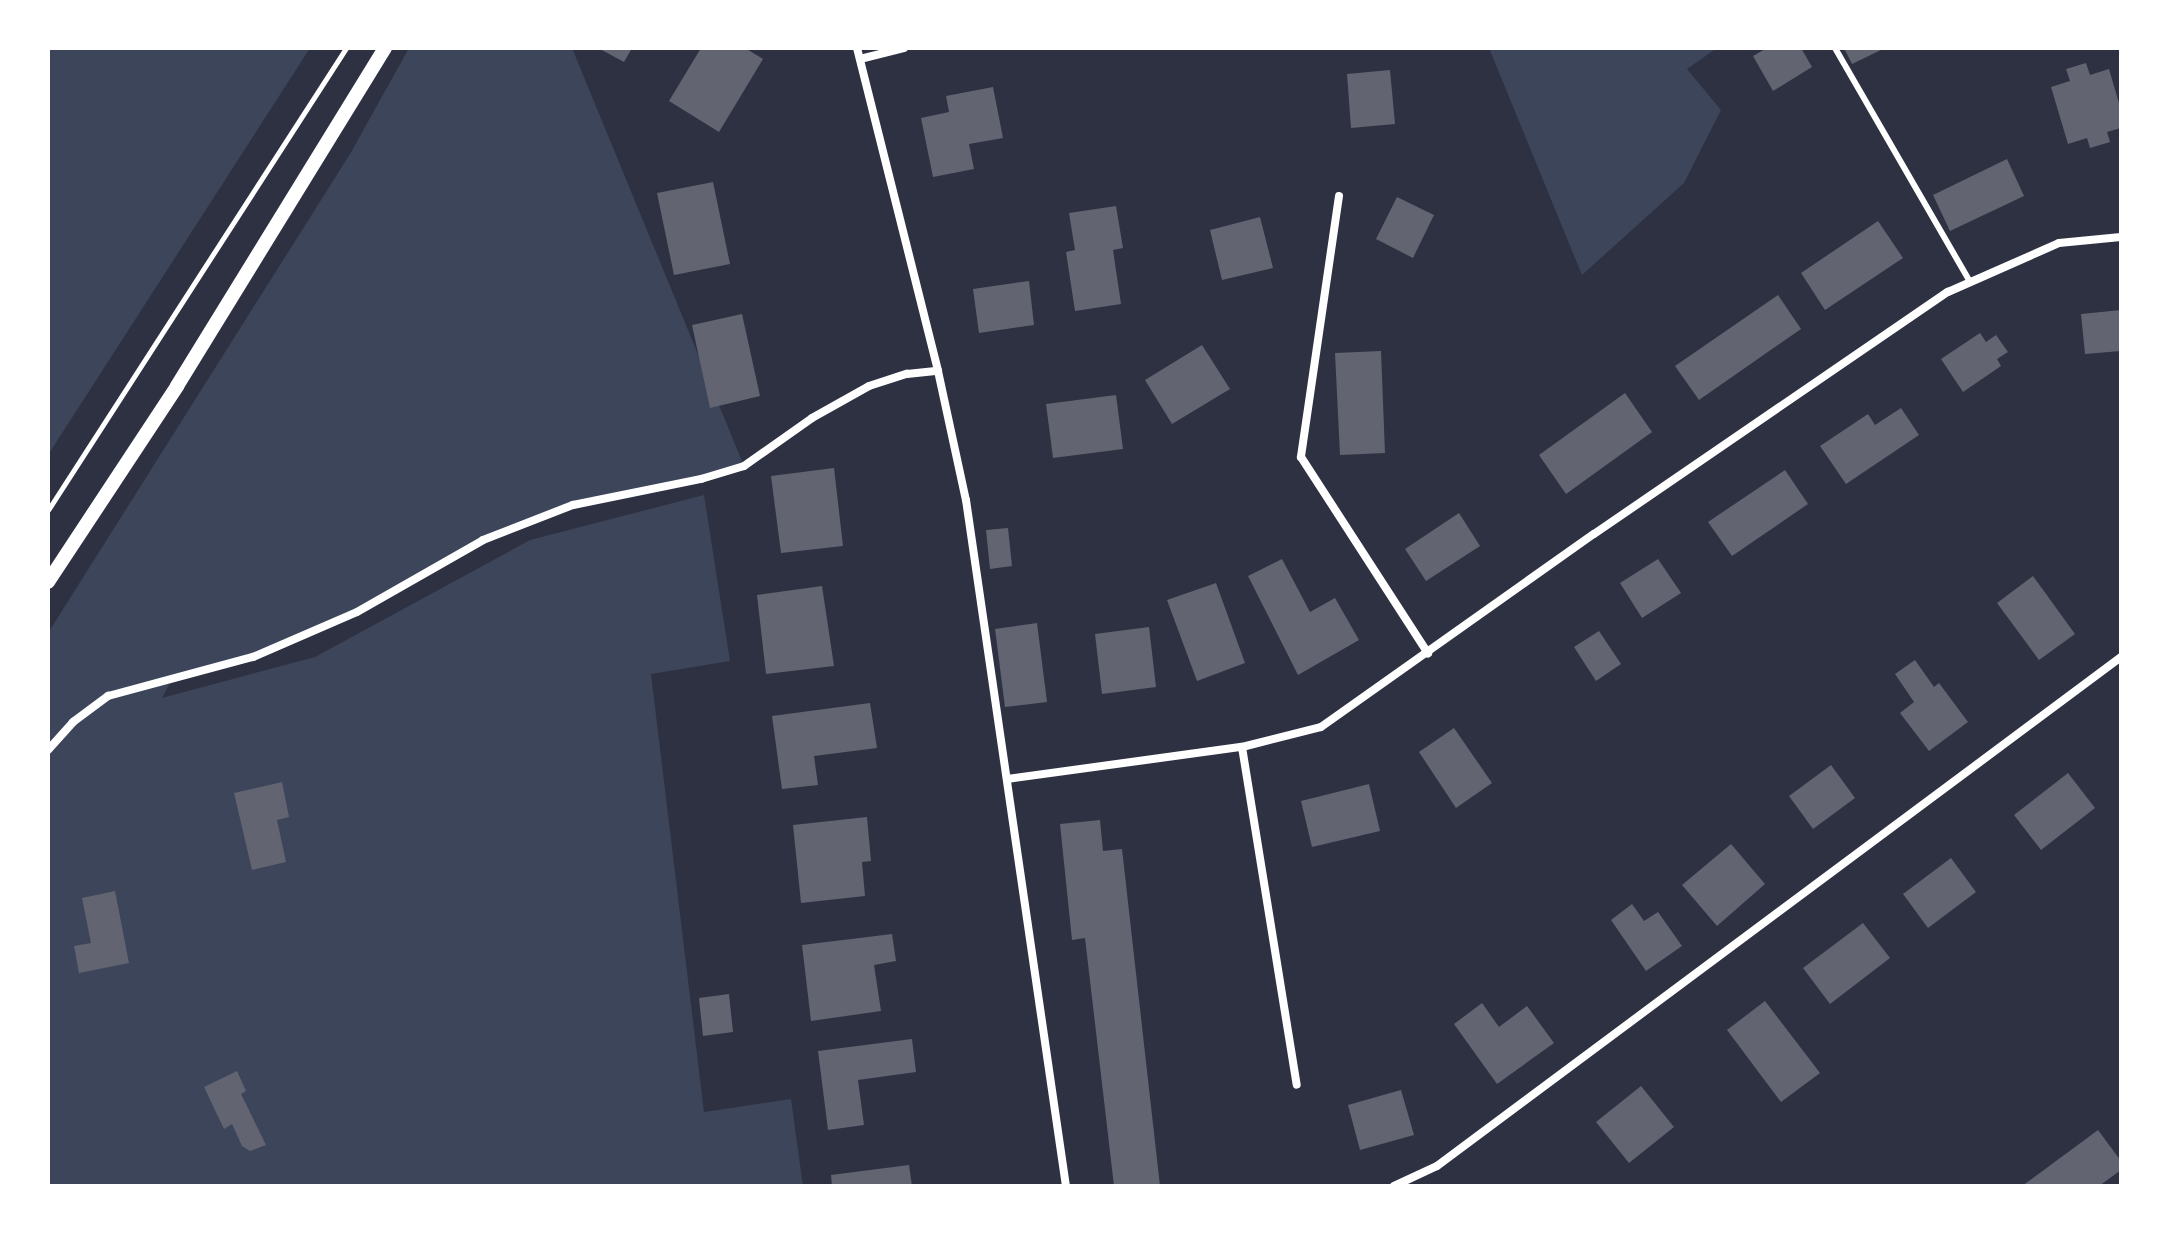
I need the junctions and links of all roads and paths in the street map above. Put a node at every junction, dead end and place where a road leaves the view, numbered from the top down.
1 (346, 48) edge
2 (385, 48) edge
3 (857, 48) edge
4 (904, 48) edge
5 (1835, 48) edge
6 (860, 59) junction
7 (1339, 196) dead end
8 (2121, 237) edge
9 (1970, 282) junction
10 (938, 371) junction
11 (48, 510) edge
12 (48, 582) edge
13 (1428, 653) junction
14 (2121, 657) edge
15 (1242, 747) junction
16 (48, 750) edge
17 (1007, 779) junction
18 (1297, 1085) dead end
19 (1066, 1186) edge
20 (1394, 1186) edge

1 - 11 path
2 - 12 street
3 - 6 street
4 - 6 street
5 - 9 lane
6 - 10 street
7 - 13 street
8 - 9 street
9 - 13 street
10 - 16 street
10 - 17 street
13 - 15 street
14 - 20 street
15 - 17 street
15 - 18 street
17 - 19 street

